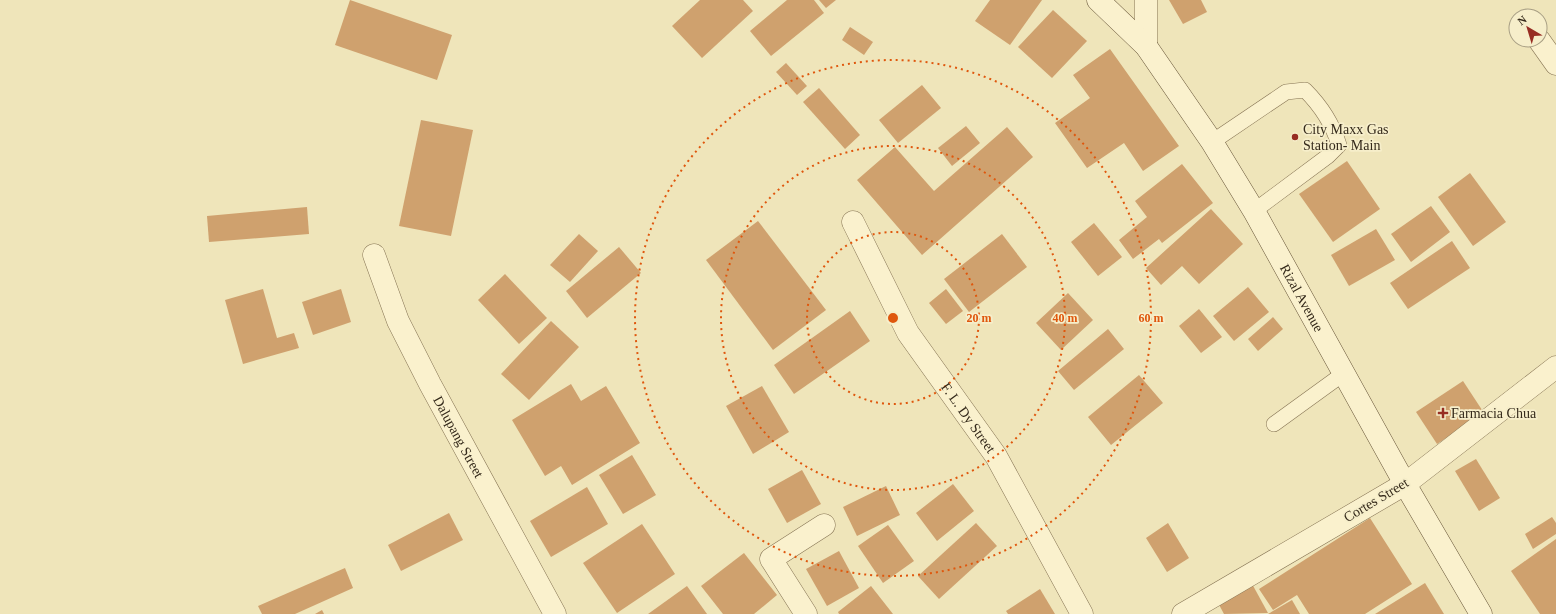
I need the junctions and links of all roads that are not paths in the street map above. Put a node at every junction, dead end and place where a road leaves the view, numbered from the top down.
1 (1098, 0) edge
2 (1146, 0) edge
3 (1146, 46) junction
4 (1545, 48) edge
5 (1556, 64) edge
6 (1212, 142) junction
7 (1254, 211) junction
8 (854, 222) dead end
9 (374, 255) dead end
10 (1556, 366) edge
11 (1343, 374) junction
12 (1274, 424) dead end
13 (1405, 484) junction
14 (824, 526) dead end
15 (555, 614) edge
16 (806, 614) edge
17 (1082, 614) edge
18 (1183, 614) edge
19 (1481, 614) edge

1 - 3 street, Rizal Avenue
2 - 3 street
3 - 6 street, Rizal Avenue
4 - 5 street
6 - 7 street, Rizal Avenue
6 - 7 lane
7 - 11 street, Rizal Avenue
8 - 17 street, F. L. Dy Street
9 - 15 street, Dalupang Street
10 - 13 street, Cortes Street
11 - 12 lane
11 - 13 street, Rizal Avenue
13 - 18 street, Cortes Street
13 - 19 street, Rizal Avenue
14 - 16 street

